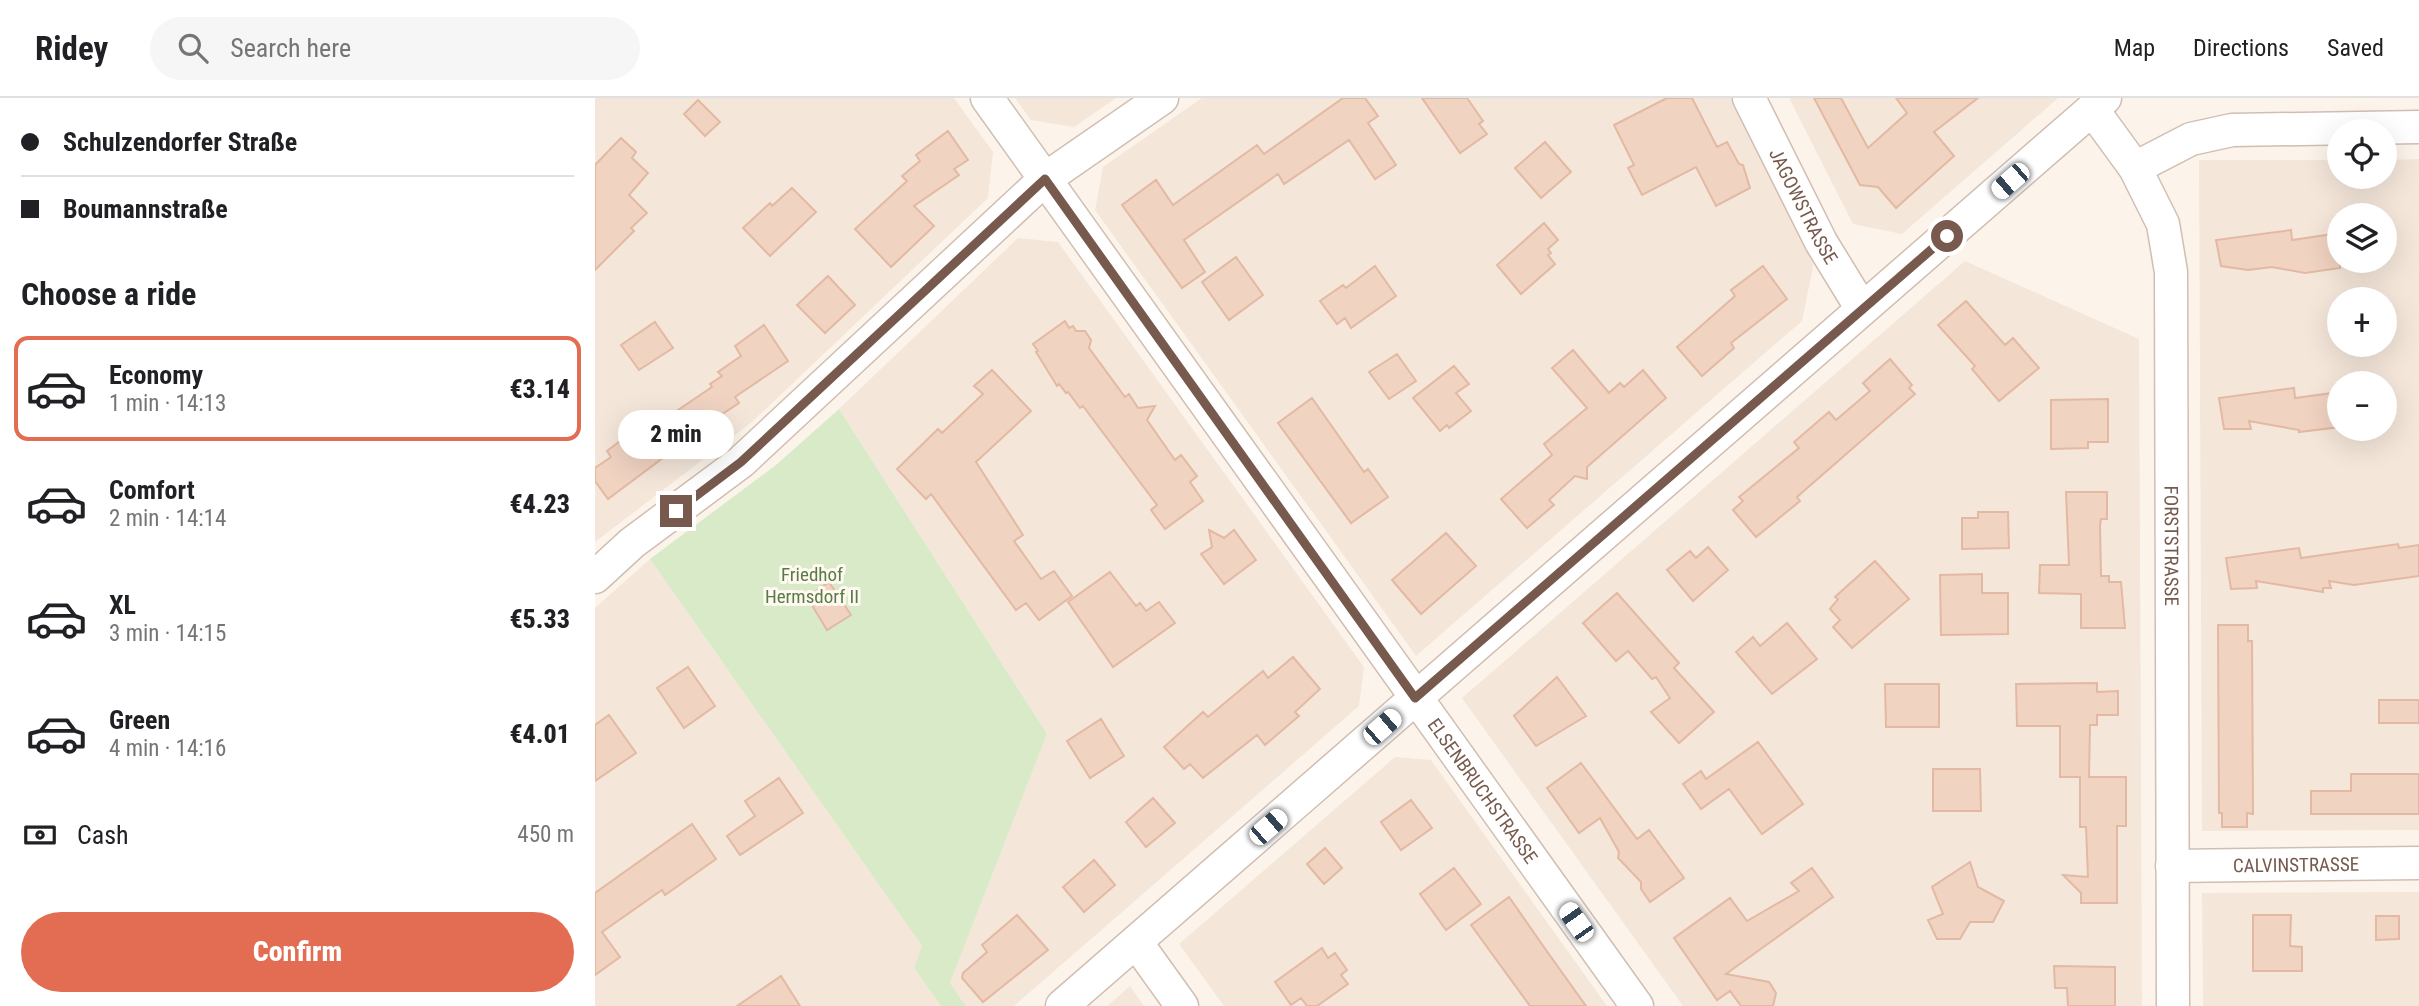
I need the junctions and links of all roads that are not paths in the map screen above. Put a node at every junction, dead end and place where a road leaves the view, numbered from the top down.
1 (987, 98) edge
2 (1162, 98) edge
3 (1749, 98) edge
4 (2099, 104) edge
5 (2419, 127) edge
6 (2135, 168) junction
7 (1045, 179) junction
8 (1862, 309) junction
9 (595, 577) edge
10 (1415, 698) junction
11 (2419, 863) edge
12 (2172, 866) junction
13 (1136, 942) junction
14 (1062, 1006) edge
15 (1182, 1006) edge
16 (1637, 1006) edge
17 (2172, 1006) edge

1 - 7 street, ELSENBRUCHSTRASSE
2 - 7 street
3 - 8 street, JAGOWSTRASSE
4 - 6 street, FORSTSTRASSE
4 - 8 street
5 - 6 street
6 - 12 street, FORSTSTRASSE
7 - 9 street
7 - 10 street, ELSENBRUCHSTRASSE
8 - 10 street
10 - 13 street
10 - 16 street, ELSENBRUCHSTRASSE
11 - 12 street, CALVINSTRASSE
12 - 17 street, FORSTSTRASSE
13 - 14 street
13 - 15 street

